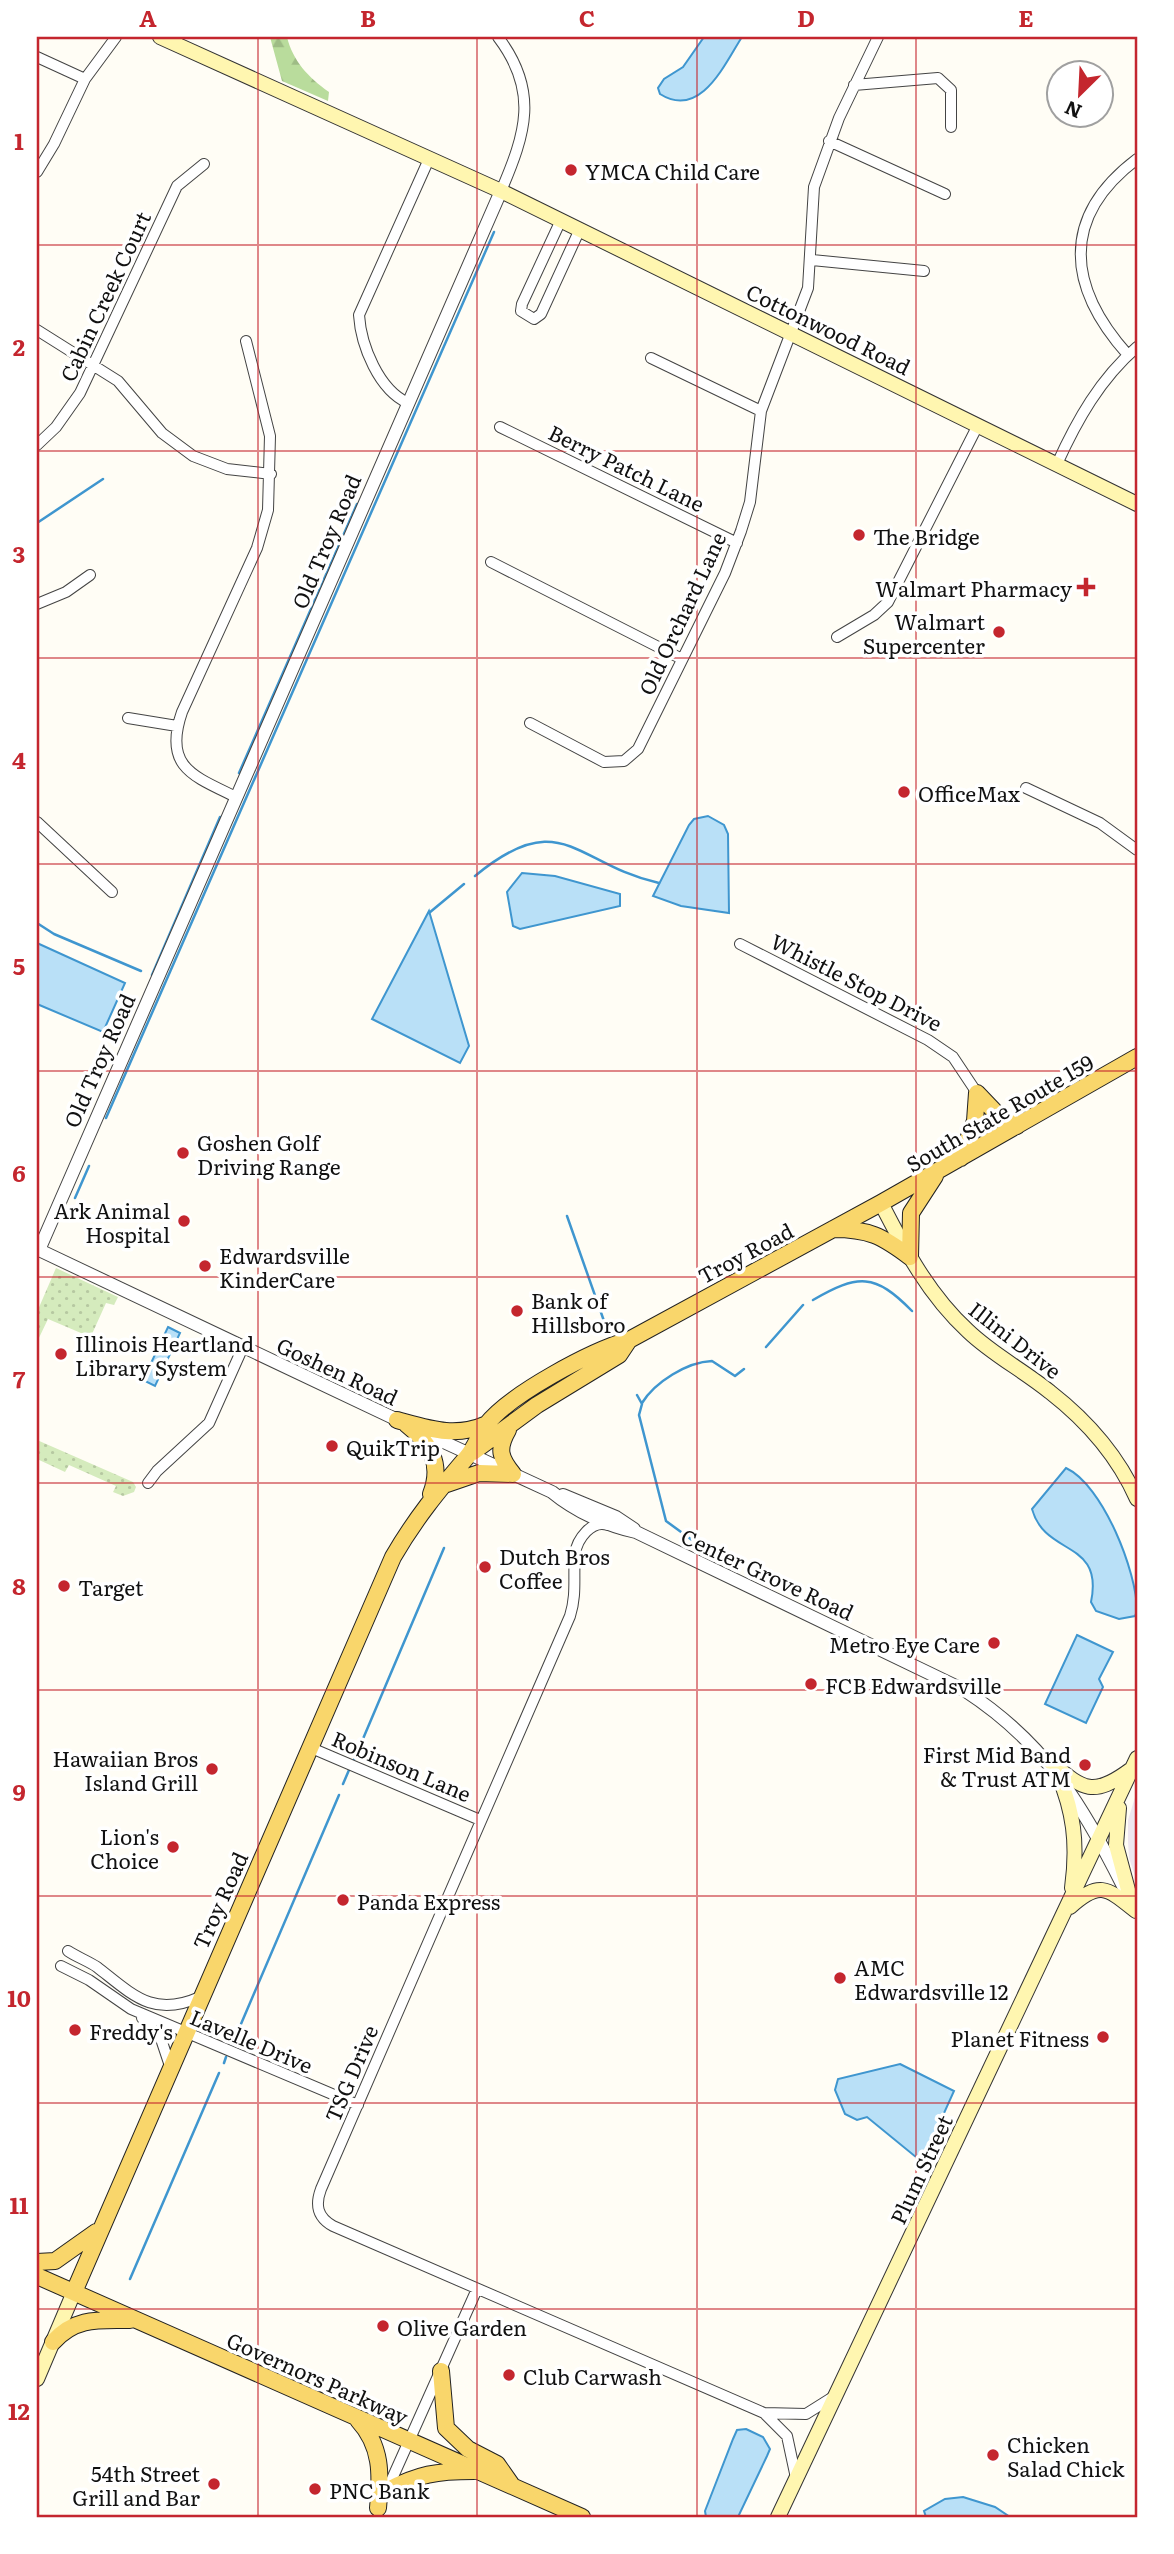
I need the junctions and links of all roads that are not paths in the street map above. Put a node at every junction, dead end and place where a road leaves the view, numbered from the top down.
1 (116, 37) edge
2 (160, 37) edge
3 (498, 37) edge
4 (878, 37) edge
5 (37, 57) edge
6 (85, 79) junction
7 (854, 85) junction
8 (951, 127) dead end
9 (829, 141) junction
10 (429, 159) junction
11 (1137, 159) edge
12 (204, 164) dead end
13 (37, 172) edge
14 (502, 191) junction
15 (944, 194) dead end
16 (561, 220) junction
17 (580, 229) junction
18 (812, 260) junction
19 (925, 271) dead end
20 (37, 330) edge
21 (792, 334) junction
22 (246, 341) dead end
23 (1137, 347) edge
24 (1128, 355) junction
25 (651, 358) dead end
26 (95, 365) junction
27 (408, 403) junction
28 (761, 411) junction
29 (978, 425) junction
30 (500, 427) dead end
31 (37, 445) edge
32 (1057, 464) junction
33 (271, 474) junction
34 (1137, 504) edge
35 (737, 543) junction
36 (491, 562) dead end
37 (90, 575) dead end
38 (37, 604) edge
39 (837, 637) dead end
40 (682, 659) junction
41 (128, 718) dead end
42 (530, 723) dead end
43 (177, 726) junction
44 (1026, 789) dead end
45 (236, 797) junction
46 (37, 821) edge
47 (1137, 850) edge
48 (112, 892) dead end
49 (740, 944) dead end
50 (1137, 1057) edge
51 (977, 1093) junction
52 (1017, 1126) junction
53 (961, 1158) junction
54 (941, 1169) junction
55 (881, 1203) junction
56 (832, 1229) junction
57 (38, 1250) edge
58 (910, 1257) junction
59 (629, 1340) junction
60 (243, 1347) junction
61 (401, 1421) junction
62 (513, 1423) junction
63 (487, 1424) junction
64 (470, 1455) junction
65 (513, 1474) junction
66 (148, 1483) dead end
67 (552, 1492) junction
68 (434, 1494) junction
69 (1137, 1499) edge
70 (620, 1529) junction
71 (636, 1532) junction
72 (309, 1747) junction
73 (1135, 1763) edge
74 (1052, 1765) junction
75 (480, 1819) junction
76 (1100, 1839) junction
77 (1068, 1905) junction
78 (1135, 1909) edge
79 (68, 1951) dead end
80 (61, 1966) dead end
81 (200, 1997) junction
82 (131, 2009) junction
83 (184, 2033) junction
84 (170, 2066) junction
85 (358, 2105) junction
86 (101, 2228) junction
87 (37, 2262) edge
88 (37, 2276) edge
89 (477, 2289) junction
90 (74, 2292) junction
91 (138, 2320) junction
92 (53, 2342) junction
93 (441, 2371) junction
94 (37, 2379) edge
95 (833, 2397) junction
96 (764, 2413) junction
97 (354, 2415) junction
98 (411, 2441) junction
99 (479, 2471) junction
100 (796, 2478) junction
101 (512, 2486) junction
102 (386, 2491) junction
103 (375, 2513) edge
104 (582, 2517) edge
105 (778, 2517) edge

1 - 6 street
2 - 10 main road
3 - 14 street
4 - 7 street, Old Orchard Lane
5 - 6 street
6 - 13 street
7 - 8 street
7 - 9 street, Old Orchard Lane
9 - 15 street
9 - 18 street, Old Orchard Lane
10 - 14 main road
10 - 27 street
11 - 24 street
12 - 26 street, Cabin Creek Court
14 - 16 main road, Cottonwood Road
14 - 27 street, Old Troy Road
16 - 17 main road, Cottonwood Road
16 - 17 street
17 - 21 main road, Cottonwood Road
18 - 19 street
18 - 21 street, Old Orchard Lane
20 - 26 street
21 - 28 street, Old Orchard Lane
21 - 29 main road, Cottonwood Road
22 - 33 street
23 - 24 street
24 - 32 street
25 - 28 street
26 - 31 street, Cabin Creek Court
26 - 33 street
27 - 45 street, Old Troy Road
28 - 35 street, Old Orchard Lane
29 - 32 main road, Cottonwood Road
29 - 39 street
30 - 35 street, Berry Patch Lane
32 - 34 main road, Cottonwood Road
33 - 43 street
35 - 40 street, Old Orchard Lane
36 - 40 street
37 - 38 street
40 - 42 street, Old Orchard Lane
41 - 43 street
43 - 45 street
44 - 47 street
45 - 57 street, Old Troy Road
46 - 48 street
49 - 51 street, Whistle Stop Drive
50 - 52 main road, South State Route 159
51 - 52 main road, Whistle Stop Drive
51 - 53 main road
52 - 53 main road, South State Route 159
53 - 54 main road, South State Route 159
54 - 55 main road, South State Route 159
54 - 58 main road
55 - 56 main road, Troy Road
55 - 58 main road, Illini Drive
56 - 58 main road
56 - 59 main road, Troy Road
57 - 60 street, Goshen Road
58 - 69 main road, Illini Drive
59 - 62 main road, Troy Road
59 - 63 main road, Troy Road
60 - 61 street, Goshen Road
60 - 66 street
61 - 63 main road
61 - 64 street, Goshen Road
61 - 68 main road
62 - 64 main road, Troy Road
62 - 65 main road
63 - 64 main road, Troy Road
64 - 65 street, Center Grove Road
64 - 68 main road, Troy Road
65 - 67 street, Center Grove Road
65 - 68 main road
67 - 70 street, Center Grove Road
67 - 71 street, Center Grove Road
68 - 72 main road, Troy Road
70 - 71 street, Center Grove Road
70 - 75 street, TSG Drive
71 - 74 street, Center Grove Road
72 - 75 street, Robinson Lane
72 - 81 main road, Troy Road
73 - 74 main road
73 - 76 main road
73 - 78 main road
74 - 76 street, Center Grove Road
74 - 77 main road
75 - 85 street, TSG Drive
76 - 77 main road, Plum Street
76 - 78 street, Center Grove Road
77 - 78 main road
77 - 95 main road, Plum Street
79 - 81 street, Lavelle Drive
80 - 82 street, Lavelle Drive
81 - 83 main road, Troy Road
82 - 83 street, Lavelle Drive
82 - 84 street, Lavelle Drive
83 - 84 main road, Troy Road
83 - 85 street, Lavelle Drive
84 - 86 main road, Troy Road
85 - 89 street, TSG Drive
86 - 87 main road
86 - 90 main road, Troy Road
88 - 90 main road, Governors Parkway
89 - 93 street
89 - 96 street, TSG Drive
90 - 91 main road, Governors Parkway
90 - 92 main road, Troy Road
91 - 92 main road
91 - 97 main road, Governors Parkway
92 - 94 main road, Troy Road
93 - 98 street
93 - 101 main road
95 - 96 street, TSG Drive
95 - 100 main road, Plum Street
96 - 100 street, TSG Drive
97 - 98 main road, Governors Parkway
97 - 103 main road
98 - 99 main road, Governors Parkway
98 - 102 street
99 - 101 main road, Governors Parkway
99 - 102 main road
100 - 105 main road, Plum Street
101 - 104 main road, Governors Parkway
102 - 103 street

